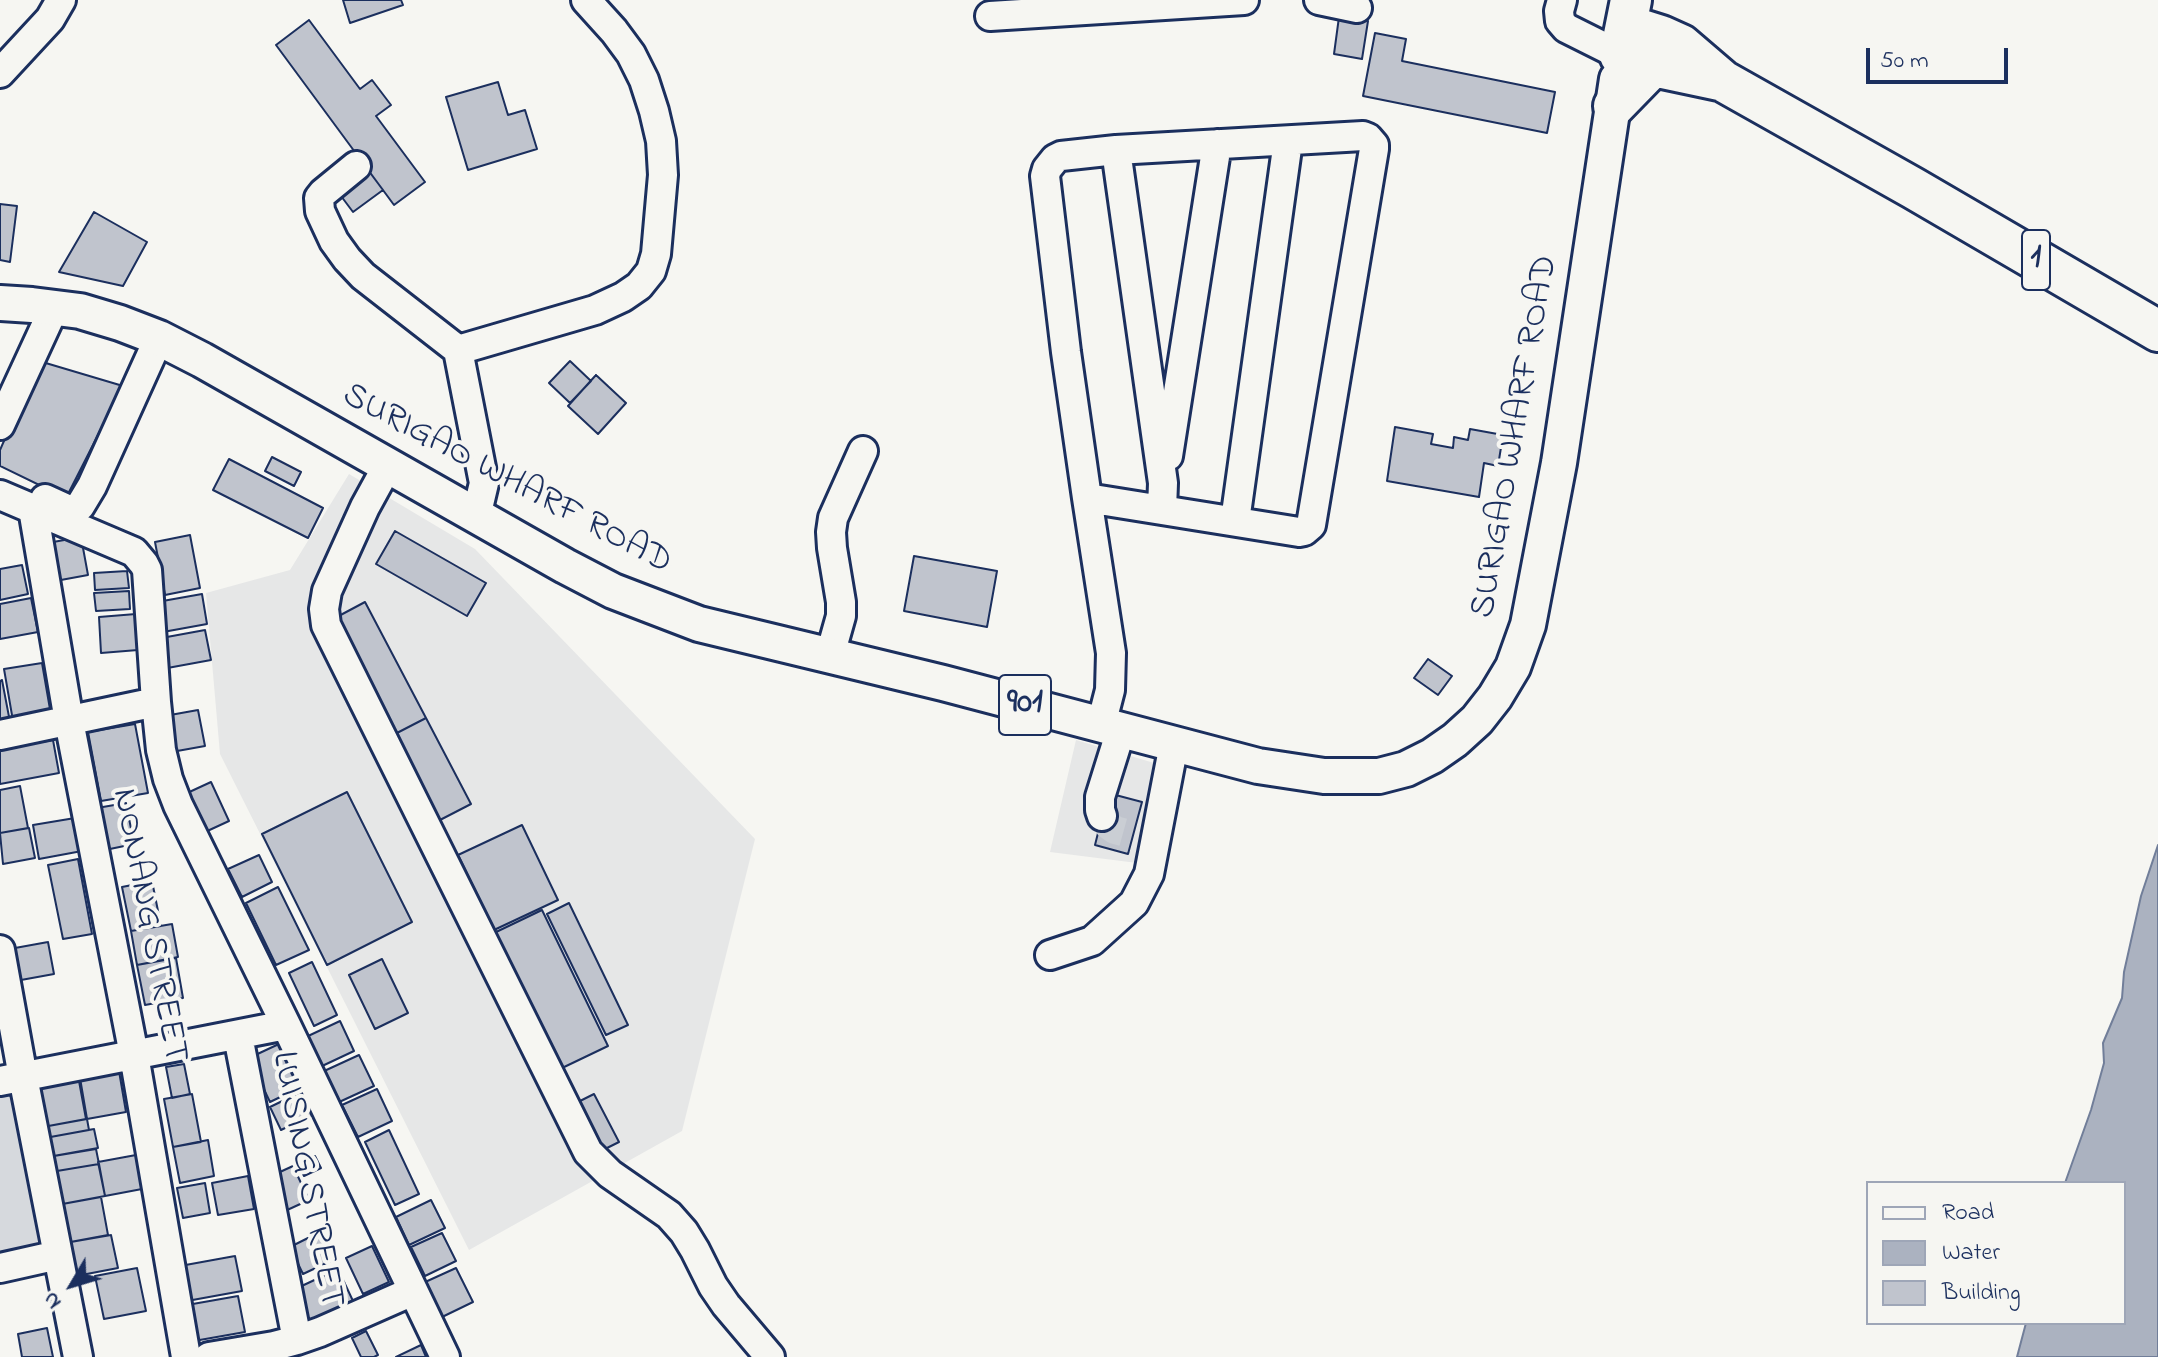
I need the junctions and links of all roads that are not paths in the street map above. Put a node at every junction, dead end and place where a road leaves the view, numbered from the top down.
1 (61, 0) edge
2 (586, 0) edge
3 (1244, 0) edge
4 (1319, 0) edge
5 (1562, 0) edge
6 (1357, 8) dead end
7 (990, 16) dead end
8 (1639, 30) edge
9 (0, 73) edge
10 (1614, 106) joint
11 (1288, 141) junction
12 (1217, 144) junction
13 (1116, 150) junction
14 (356, 166) dead end
15 (0, 303) edge
16 (54, 308) junction
17 (2158, 331) edge
18 (159, 338) junction
19 (458, 350) junction
20 (0, 425) edge
21 (863, 451) dead end
22 (388, 465) junction
23 (0, 480) edge
24 (0, 495) edge
25 (1162, 497) junction
26 (1087, 498) junction
27 (33, 509) junction
28 (476, 517) junction
29 (1235, 521) junction
30 (830, 655) junction
31 (156, 702) junction
32 (69, 721) junction
33 (1111, 728) junction
34 (0, 735) edge
35 (1174, 744) junction
36 (1102, 816) dead end
37 (0, 950) edge
38 (1050, 955) dead end
39 (286, 1025) junction
40 (238, 1036) junction
41 (134, 1055) junction
42 (11, 1079) edge
43 (58, 1255) junction
44 (0, 1268) edge
45 (413, 1291) junction
46 (297, 1340) junction
47 (78, 1357) edge
48 (186, 1357) edge
49 (209, 1357) edge
50 (445, 1357) edge
51 (770, 1357) edge

1 - 9 street
2 - 19 street
3 - 7 street
4 - 6 street
5 - 8 street
8 - 10 highway
8 - 17 highway, 1
10 - 35 main road, SURIGAO WHARF ROAD / 901
11 - 12 street
11 - 29 street
11 - 29 street
12 - 13 street
12 - 25 street
13 - 25 street
13 - 26 street
14 - 19 street
15 - 16 main road, SURIGAO WHARF ROAD / 901
16 - 18 main road, SURIGAO WHARF ROAD / 901
16 - 20 street
18 - 22 main road, SURIGAO WHARF ROAD / 901
18 - 23 street
19 - 28 street
21 - 30 street
22 - 28 main road, SURIGAO WHARF ROAD / 901
22 - 51 street
24 - 27 street
25 - 26 street
25 - 29 street
26 - 33 street
27 - 31 street
27 - 32 street, NONANG STREET
28 - 30 main road, SURIGAO WHARF ROAD / 901
30 - 33 main road, SURIGAO WHARF ROAD / 901
31 - 32 street
31 - 39 street
32 - 34 street
32 - 41 street, NONANG STREET
33 - 35 main road, SURIGAO WHARF ROAD / 901
33 - 36 street
35 - 38 street
37 - 42 street
39 - 40 street
39 - 45 street
40 - 41 street
40 - 46 street, LUISING STREET
41 - 42 street
41 - 48 street, NONANG STREET
42 - 43 street
43 - 44 street
43 - 47 street
45 - 46 street
45 - 50 street
46 - 49 street

